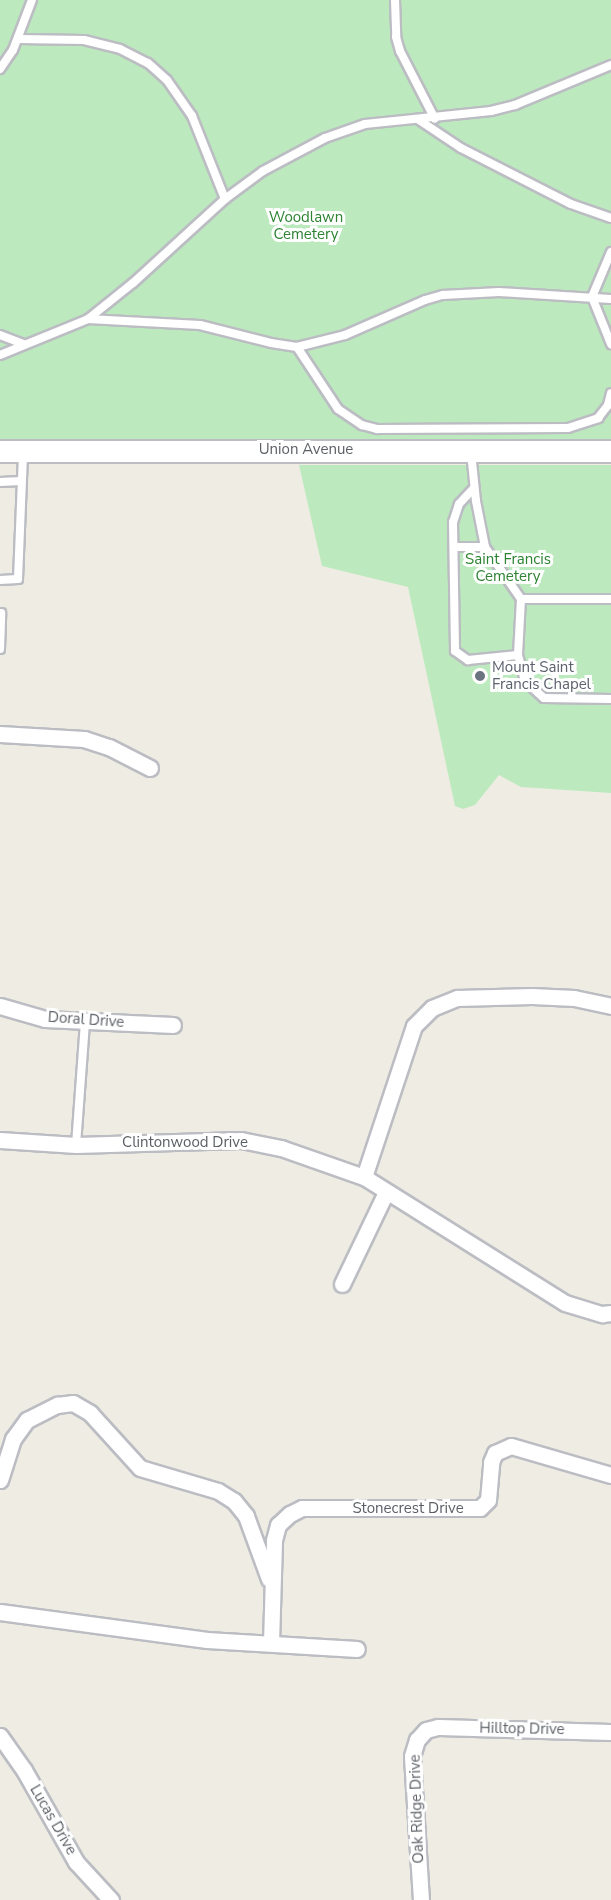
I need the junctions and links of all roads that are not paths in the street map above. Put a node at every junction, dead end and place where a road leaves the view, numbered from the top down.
1 (32, 0) edge
2 (395, 0) edge
3 (18, 39) junction
4 (611, 65) edge
5 (0, 69) edge
6 (435, 119) junction
7 (419, 120) junction
8 (225, 199) junction
9 (611, 218) edge
10 (611, 252) edge
11 (592, 297) junction
12 (611, 299) edge
13 (88, 319) junction
14 (0, 335) edge
15 (23, 344) junction
16 (611, 344) edge
17 (297, 347) junction
18 (0, 355) edge
19 (611, 393) edge
20 (471, 450) junction
21 (0, 451) edge
22 (23, 451) junction
23 (611, 451) edge
24 (21, 481) junction
25 (0, 482) edge
26 (474, 488) junction
27 (454, 547) junction
28 (485, 547) junction
29 (0, 580) edge
30 (521, 599) junction
31 (611, 599) edge
32 (1, 613) edge
33 (0, 649) edge
34 (518, 655) junction
35 (611, 699) edge
36 (0, 734) edge
37 (150, 768) dead end
38 (0, 1006) edge
39 (611, 1006) edge
40 (85, 1021) junction
41 (173, 1025) dead end
42 (0, 1140) edge
43 (76, 1145) junction
44 (364, 1177) junction
45 (386, 1192) junction
46 (342, 1284) dead end
47 (611, 1313) edge
48 (611, 1475) edge
49 (0, 1480) edge
50 (272, 1588) junction
51 (0, 1612) edge
52 (271, 1643) junction
53 (357, 1649) dead end
54 (434, 1728) joint
55 (611, 1731) edge
56 (0, 1736) edge
57 (111, 1900) edge
58 (421, 1900) edge

1 - 3 lane
2 - 6 lane
3 - 5 lane
3 - 8 lane
4 - 6 lane
6 - 7 lane
7 - 8 lane
7 - 9 lane
8 - 13 lane
10 - 11 lane
11 - 12 lane
11 - 16 lane
11 - 17 lane
13 - 15 lane
13 - 17 lane
14 - 15 lane
15 - 18 lane
17 - 19 lane
20 - 22 street, Union Avenue
20 - 23 street, Union Avenue
20 - 26 lane
21 - 22 street, Union Avenue
22 - 24 lane
24 - 25 lane
24 - 29 lane
26 - 27 lane
26 - 28 lane
27 - 28 lane
27 - 34 lane
28 - 30 lane
30 - 31 lane
30 - 34 lane
32 - 33 lane
34 - 35 lane
36 - 37 street
38 - 40 street, Doral Drive
39 - 44 street
40 - 41 street, Doral Drive
40 - 43 lane
42 - 43 street, Clintonwood Drive
43 - 44 street, Clintonwood Drive
44 - 45 street, Clintonwood Drive
45 - 46 street
45 - 47 street, Clintonwood Drive
48 - 50 street, Stonecrest Drive
49 - 50 street
50 - 52 street, Stonecrest Drive
51 - 52 street
52 - 53 street
54 - 55 street, Hilltop Drive
54 - 58 street, Oak Ridge Drive
56 - 57 street, Lucas Drive

